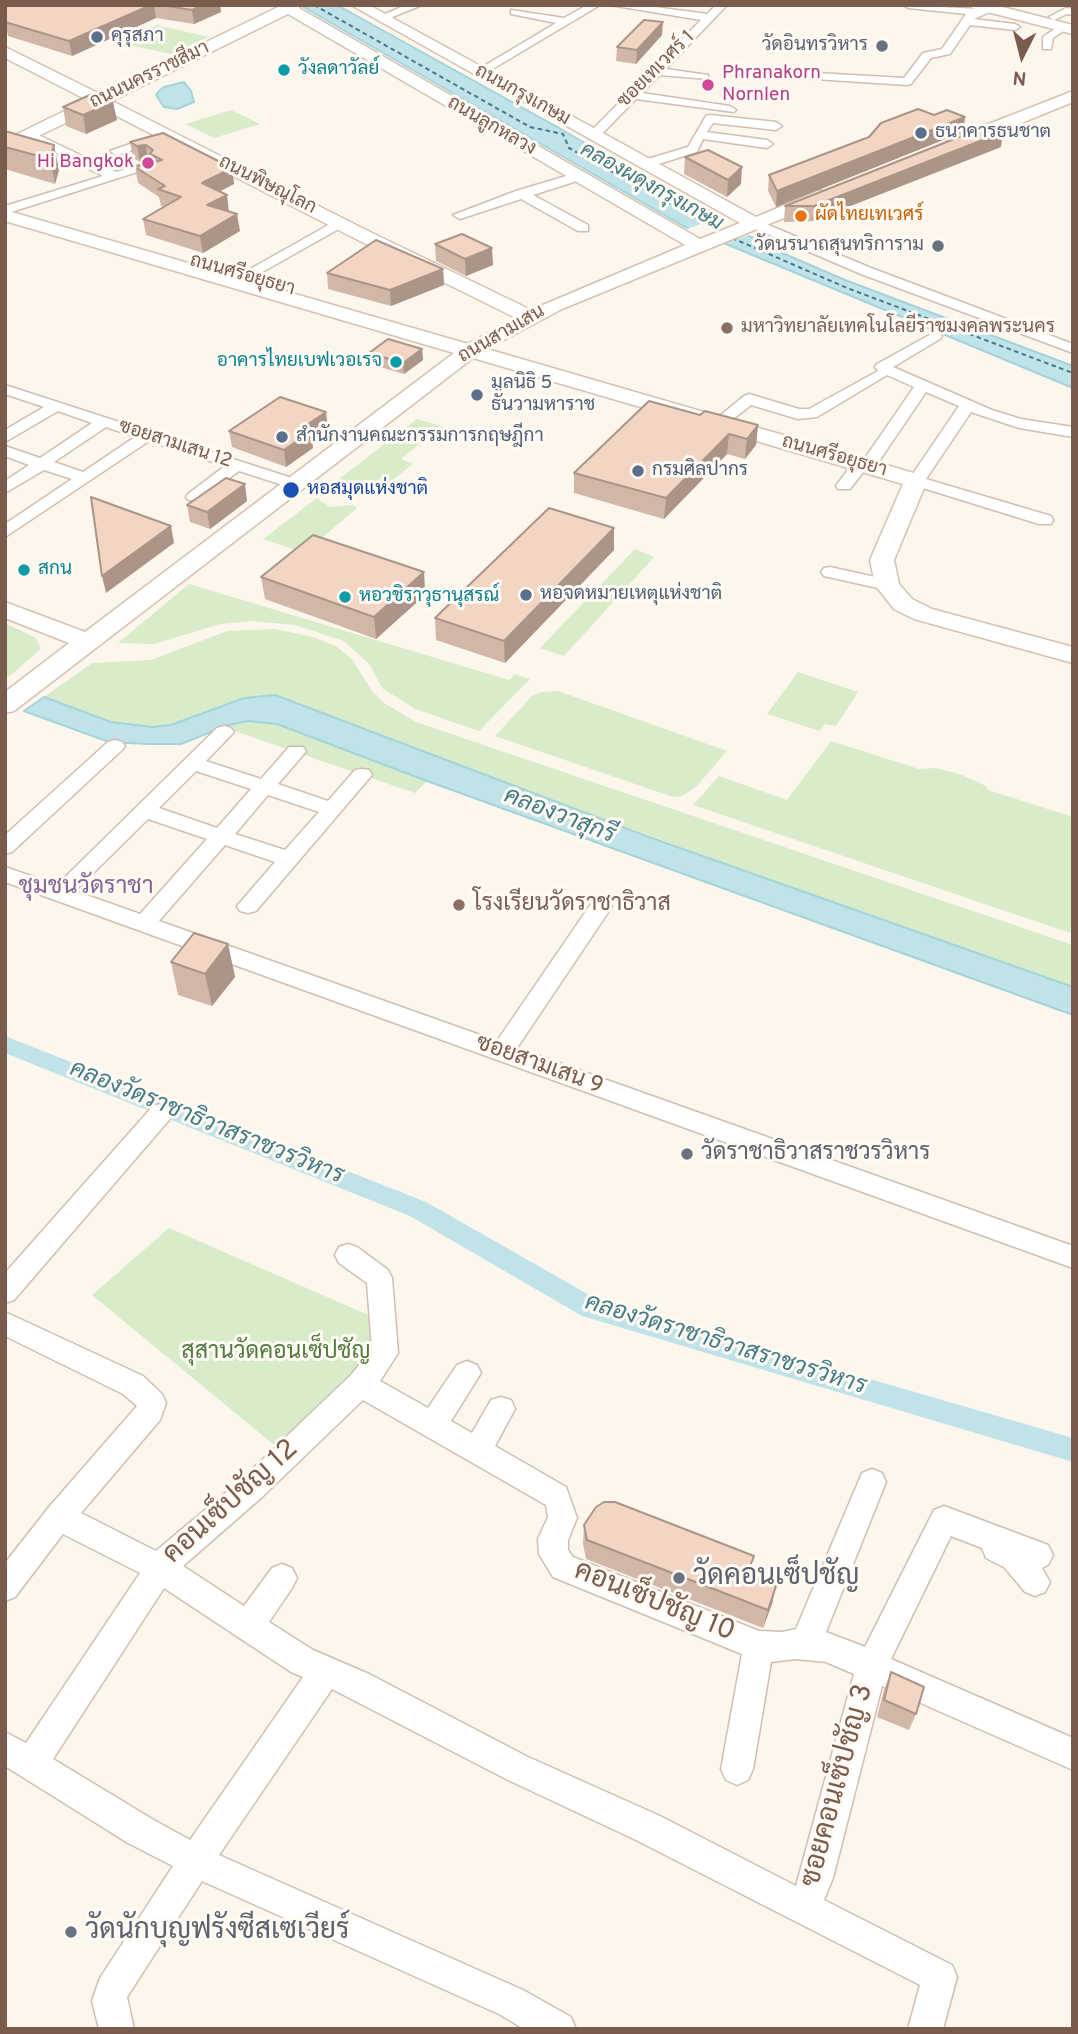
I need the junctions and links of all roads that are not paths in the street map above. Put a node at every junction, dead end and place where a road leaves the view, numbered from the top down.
1 (358, 5) edge
2 (417, 5) edge
3 (595, 5) edge
4 (615, 5) edge
5 (722, 5) edge
6 (908, 5) edge
7 (1010, 5) edge
8 (289, 6) edge
9 (987, 7) edge
10 (515, 12) dead end
11 (1073, 12) edge
12 (381, 18) junction
13 (710, 18) junction
14 (967, 21) junction
15 (567, 22) junction
16 (1068, 25) edge
17 (1015, 27) dead end
18 (1047, 47) dead end
19 (5, 52) edge
20 (657, 71) junction
21 (480, 72) junction
22 (799, 75) dead end
23 (704, 77) dead end
24 (633, 95) junction
25 (1073, 96) edge
26 (100, 101) junction
27 (730, 110) dead end
28 (702, 131) junction
29 (30, 135) junction
30 (167, 135) junction
31 (593, 136) junction
32 (5, 147) edge
33 (116, 151) dead end
34 (935, 152) edge
35 (645, 164) junction
36 (148, 167) edge
37 (115, 177) junction
38 (576, 177) junction
39 (838, 190) edge
40 (521, 194) junction
41 (6, 213) edge
42 (460, 215) dead end
43 (339, 223) junction
44 (749, 225) junction
45 (583, 228) dead end
46 (703, 244) junction
47 (136, 254) junction
48 (243, 277) junction
49 (256, 293) junction
50 (287, 293) junction
51 (352, 312) junction
52 (530, 317) junction
53 (935, 336) dead end
54 (466, 347) junction
55 (1073, 349) edge
56 (880, 375) dead end
57 (923, 385) junction
58 (5, 389) edge
59 (968, 404) junction
60 (56, 406) junction
61 (104, 422) junction
62 (718, 424) junction
63 (1073, 432) edge
64 (146, 436) junction
65 (5, 437) edge
66 (5, 451) edge
67 (42, 464) junction
68 (237, 465) junction
69 (864, 466) junction
70 (84, 478) junction
71 (916, 481) junction
72 (295, 484) junction
73 (845, 486) dead end
74 (5, 488) edge
75 (194, 497) edge
76 (1045, 520) dead end
77 (9, 525) edge
78 (830, 572) dead end
79 (887, 585) junction
80 (5, 609) edge
81 (88, 642) junction
82 (1073, 655) edge
83 (5, 705) edge
84 (224, 732) dead end
85 (115, 746) dead end
86 (296, 751) dead end
87 (192, 762) junction
88 (362, 775) dead end
89 (264, 787) junction
90 (332, 809) junction
91 (146, 811) junction
92 (220, 836) junction
93 (5, 847) edge
94 (289, 859) junction
95 (5, 874) edge
96 (60, 894) junction
97 (248, 906) dead end
98 (601, 906) dead end
99 (144, 924) junction
100 (502, 1053) junction
101 (160, 1113) dead end
102 (348, 1255) dead end
103 (1073, 1257) edge
104 (5, 1292) edge
105 (5, 1323) edge
106 (467, 1373) dead end
107 (362, 1384) junction
108 (501, 1409) dead end
109 (432, 1426) junction
110 (478, 1450) junction
111 (872, 1482) dead end
112 (59, 1517) junction
113 (159, 1568) junction
114 (1037, 1569) dead end
115 (282, 1578) dead end
116 (5, 1587) edge
117 (248, 1626) junction
118 (805, 1645) junction
119 (759, 1646) junction
120 (872, 1665) junction
121 (326, 1671) junction
122 (1073, 1754) edge
123 (18, 1755) edge
124 (737, 1769) dead end
125 (196, 1860) junction
126 (805, 1907) junction
127 (117, 2029) edge
128 (559, 2029) edge
129 (925, 2029) edge

1 - 12 main road, ถนนกรุงเกษม
2 - 12 street
3 - 15 street
4 - 13 street
5 - 13 street, ซอยเทเวศร์ 1
6 - 9 street
7 - 16 main road
8 - 26 main road, ถนนนครราชสีมา
8 - 38 main road, ถนนลูกหลวง
9 - 14 street
9 - 16 main road
10 - 15 street
11 - 16 street
12 - 21 main road, ถนนกรุงเกษม
13 - 20 street, ซอยเทเวศร์ 1
14 - 17 street
14 - 22 street
15 - 21 street
16 - 18 street
19 - 26 main road, ถนนพิษณุโลก
20 - 23 street
20 - 24 street, ซอยเทเวศร์ 1
21 - 31 main road, ถนนกรุงเกษม
24 - 27 street
24 - 31 street, ซอยเทเวศร์ 1
25 - 34 main road
26 - 29 main road, ถนนนครราชสีมา
26 - 30 main road, ถนนพิษณุโลก
28 - 28 street
28 - 35 street
29 - 32 main road, ถนนนครราชสีมา
29 - 37 street
30 - 33 street
30 - 43 main road, ถนนพิษณุโลก
31 - 35 main road, ถนนกรุงเกษม
35 - 44 main road, ถนนกรุงเกษม
36 - 37 street
37 - 41 street
38 - 40 street
38 - 46 main road, ถนนลูกหลวง
39 - 44 main road, ถนนสามเสน
40 - 42 street
40 - 45 street
41 - 47 main road, ถนนศรีอยุธยา
43 - 48 street
43 - 52 main road, ถนนพิษณุโลก
44 - 46 main road, ถนนสามเสน
44 - 55 street, ถนนกรุงเกษม
46 - 52 main road, ถนนสามเสน
47 - 48 main road, ถนนศรีอยุธยา
47 - 49 main road, ถนนศรีอยุธยา
48 - 50 main road, ถนนศรีอยุธยา
49 - 50 main road, ถนนศรีอยุธยา
49 - 54 main road, ถนนศรีอยุธยา
50 - 51 main road, ถนนศรีอยุธยา
51 - 54 main road, ถนนศรีอยุธยา
51 - 54 main road, ถนนศรีอยุธยา
52 - 54 main road, ถนนสามเสน
53 - 57 street
54 - 62 main road, ถนนศรีอยุธยา
54 - 72 main road, ถนนสามเสน
56 - 62 street
57 - 59 street
57 - 69 street
58 - 60 street, ซอยสามเสน 12
59 - 63 street
59 - 71 street
60 - 61 street, ซอยสามเสน 12
60 - 65 street
61 - 64 street, ซอยสามเสน 12
61 - 67 street
62 - 69 main road, ถนนศรีอยุธยา
64 - 68 street, ซอยสามเสน 12
64 - 70 street
66 - 67 street
67 - 70 street
67 - 74 street
68 - 72 street, ซอยสามเสน 12
68 - 75 street
69 - 71 main road, ถนนศรีอยุธยา
69 - 73 street
70 - 77 street
71 - 76 street
71 - 79 main road, ถนนศรีอยุธยา
72 - 81 main road, ถนนสามเสน
78 - 79 street
79 - 82 main road
80 - 81 main road
81 - 83 main road, ถนนสามเสน
84 - 87 street
85 - 93 street
86 - 89 street
87 - 89 street
87 - 91 street
88 - 90 street
89 - 90 street
89 - 92 street
90 - 94 street
91 - 92 street
91 - 96 street
92 - 94 street
92 - 99 street
94 - 97 street
95 - 96 street, ซอยสามเสน 9
96 - 99 street, ซอยสามเสน 9
98 - 100 street
99 - 100 street, ซอยสามเสน 9
100 - 103 street, ซอยสามเสน 9
101 - 104 street
102 - 107 street, คอนเซ็ปชัญ 12
105 - 112 street
106 - 109 street
107 - 109 street, คอนเซ็ปชัญ 10
107 - 113 street, คอนเซ็ปชัญ 12
108 - 110 street
109 - 110 street, คอนเซ็ปชัญ 10
110 - 119 street, คอนเซ็ปชัญ 10
111 - 118 street
112 - 113 street
112 - 116 street
113 - 117 street
113 - 123 street, คอนเซ็ปชัญ 12
114 - 120 street
115 - 117 street
117 - 121 street
118 - 119 street, คอนเซ็ปชัญ 10
118 - 120 street, คอนเซ็ปชัญ 10
119 - 124 street
120 - 122 street, คอนเซ็ปชัญ 10
120 - 126 street, ซอยคอนเซ็ปชัญ 3
121 - 125 street
121 - 126 street
123 - 125 street
125 - 127 street
125 - 128 street
126 - 129 street

